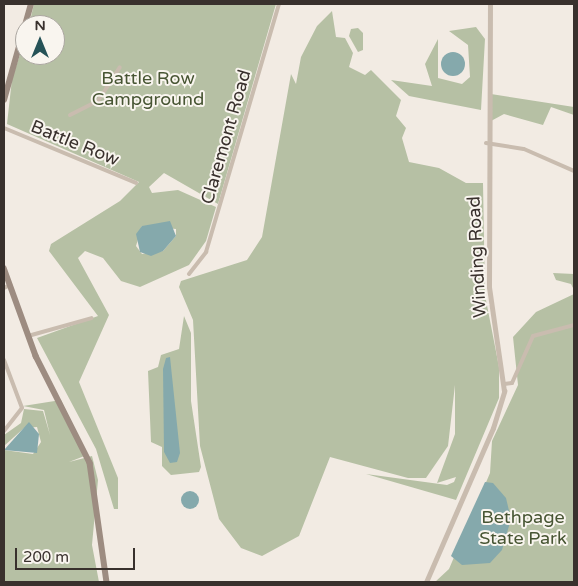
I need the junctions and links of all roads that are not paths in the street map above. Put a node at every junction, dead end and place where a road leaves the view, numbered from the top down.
1 (31, 4) edge
2 (279, 4) edge
3 (490, 4) edge
4 (120, 67) dead end
5 (6, 84) edge
6 (4, 100) edge
7 (70, 115) dead end
8 (4, 128) edge
9 (486, 143) junction
10 (574, 171) edge
11 (136, 183) dead end
12 (4, 268) edge
13 (189, 274) dead end
14 (7, 287) edge
15 (92, 318) dead end
16 (574, 325) edge
17 (28, 336) junction
18 (4, 362) edge
19 (504, 384) junction
20 (4, 431) edge
21 (107, 582) edge
22 (426, 582) edge

1 - 5 main road
2 - 13 street, Claremont Road
3 - 9 street, Winding Road
4 - 7 street
5 - 6 main road
8 - 11 street, Battle Row
9 - 10 street
9 - 19 street, Winding Road
12 - 14 main road
14 - 17 main road
15 - 17 street
16 - 19 street
17 - 21 main road
18 - 20 street
19 - 22 street, Winding Road

